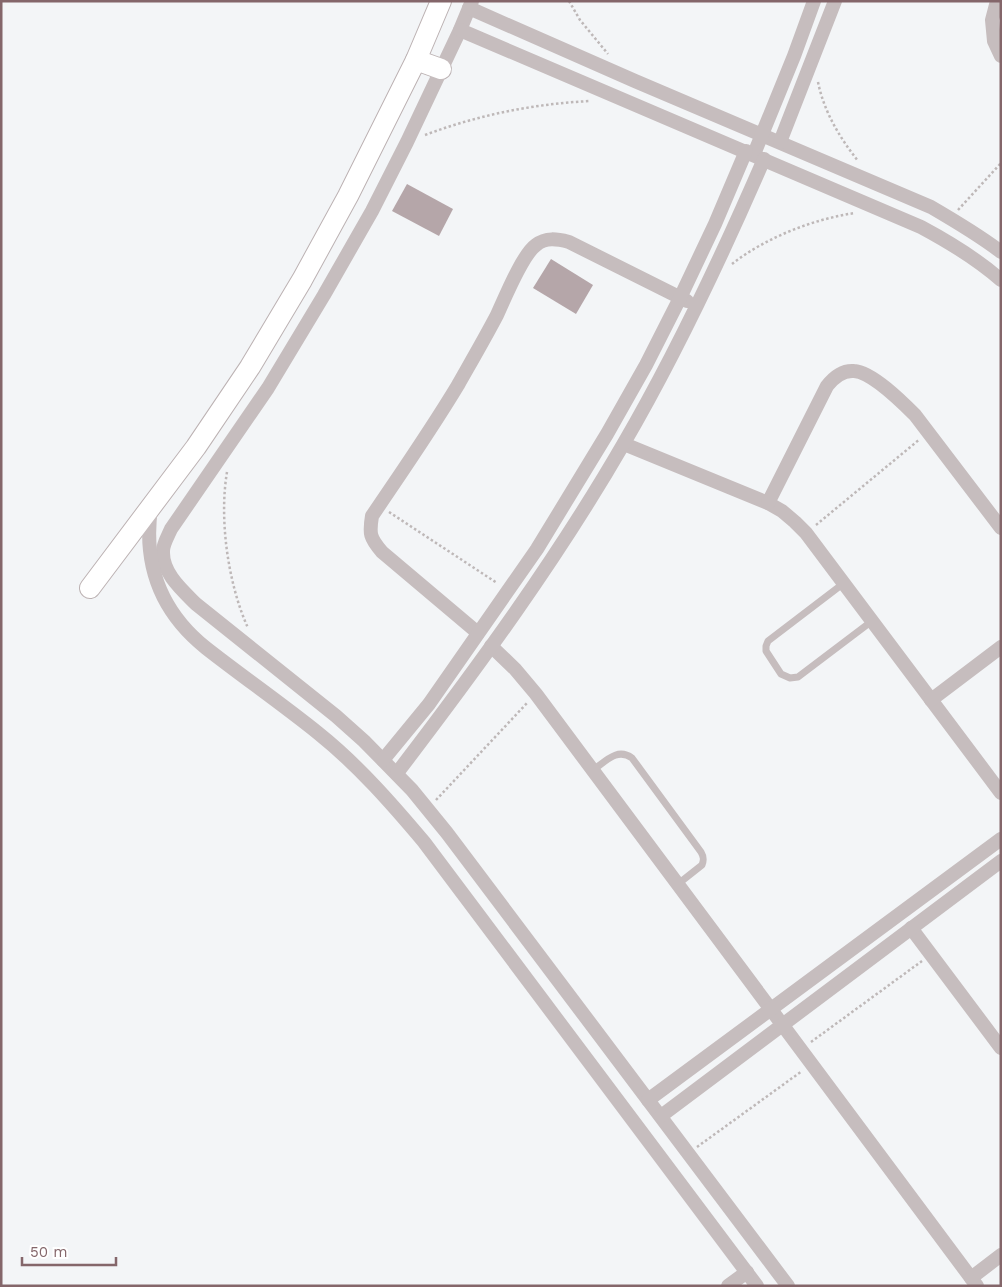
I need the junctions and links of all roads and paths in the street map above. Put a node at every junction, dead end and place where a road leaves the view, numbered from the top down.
1 (441, 1) edge
2 (569, 1) edge
3 (814, 1) edge
4 (835, 1) edge
5 (997, 1) edge
6 (470, 5) edge
7 (460, 30) junction
8 (1001, 56) edge
9 (612, 58) dead end
10 (813, 58) junction
11 (416, 60) junction
12 (442, 69) junction
13 (598, 101) dead end
14 (762, 135) junction
15 (407, 142) junction
16 (780, 142) junction
17 (755, 155) junction
18 (1001, 163) edge
19 (862, 166) dead end
20 (879, 209) junction
21 (950, 218) junction
22 (1001, 252) edge
23 (731, 264) dead end
24 (1001, 280) edge
25 (680, 298) junction
26 (697, 306) junction
27 (928, 432) junction
28 (624, 444) junction
29 (227, 469) dead end
30 (768, 503) junction
31 (151, 506) junction
32 (379, 506) junction
33 (1001, 528) edge
34 (806, 533) junction
35 (844, 583) junction
36 (90, 588) dead end
37 (508, 590) junction
38 (872, 621) junction
39 (248, 630) dead end
40 (480, 630) junction
41 (494, 642) junction
42 (1001, 647) edge
43 (536, 694) junction
44 (931, 700) junction
45 (383, 760) junction
46 (593, 770) junction
47 (397, 773) junction
48 (1001, 793) edge
49 (428, 808) junction
50 (1001, 839) edge
51 (1001, 861) edge
52 (678, 884) junction
53 (911, 928) junction
54 (931, 955) junction
55 (771, 1009) junction
56 (782, 1025) junction
57 (1001, 1048) edge
58 (801, 1050) junction
59 (811, 1064) junction
60 (648, 1100) junction
61 (661, 1116) junction
62 (688, 1153) junction
63 (1001, 1255) edge
64 (747, 1272) junction
65 (974, 1282) edge
66 (728, 1286) edge
67 (757, 1286) edge
68 (788, 1286) edge

1 - 11 street
2 - 9 path
3 - 14 street
4 - 10 street
5 - 8 street
6 - 7 street
6 - 14 street
7 - 12 street
7 - 17 street
10 - 16 street
10 - 19 path
11 - 12 street
11 - 31 street
12 - 15 street
13 - 15 path
14 - 16 street
14 - 17 street
15 - 45 street
16 - 21 street
17 - 20 street
17 - 25 street
17 - 26 street
18 - 21 path
20 - 23 path
20 - 24 street
21 - 22 street
25 - 26 street
25 - 32 street
25 - 37 street
26 - 28 street
27 - 30 street
27 - 33 street
27 - 34 path
28 - 30 street
28 - 41 street
29 - 39 path
30 - 34 street
31 - 36 street
31 - 64 street
32 - 37 path
32 - 40 street
34 - 35 street
35 - 38 street
35 - 38 lane
37 - 40 street
38 - 44 street
40 - 41 street
40 - 45 street
41 - 43 street
41 - 47 street
42 - 44 street
43 - 46 street
43 - 49 path
44 - 48 street
45 - 47 street
46 - 52 street
46 - 52 lane
47 - 49 street
49 - 60 street
50 - 55 street
51 - 53 street
52 - 55 street
53 - 54 street
53 - 56 street
54 - 57 street
54 - 58 path
55 - 56 street
55 - 60 street
56 - 58 street
56 - 61 street
58 - 59 street
59 - 62 path
59 - 65 street
60 - 61 street
61 - 62 street
62 - 68 street
63 - 65 street
64 - 66 street
64 - 67 street

